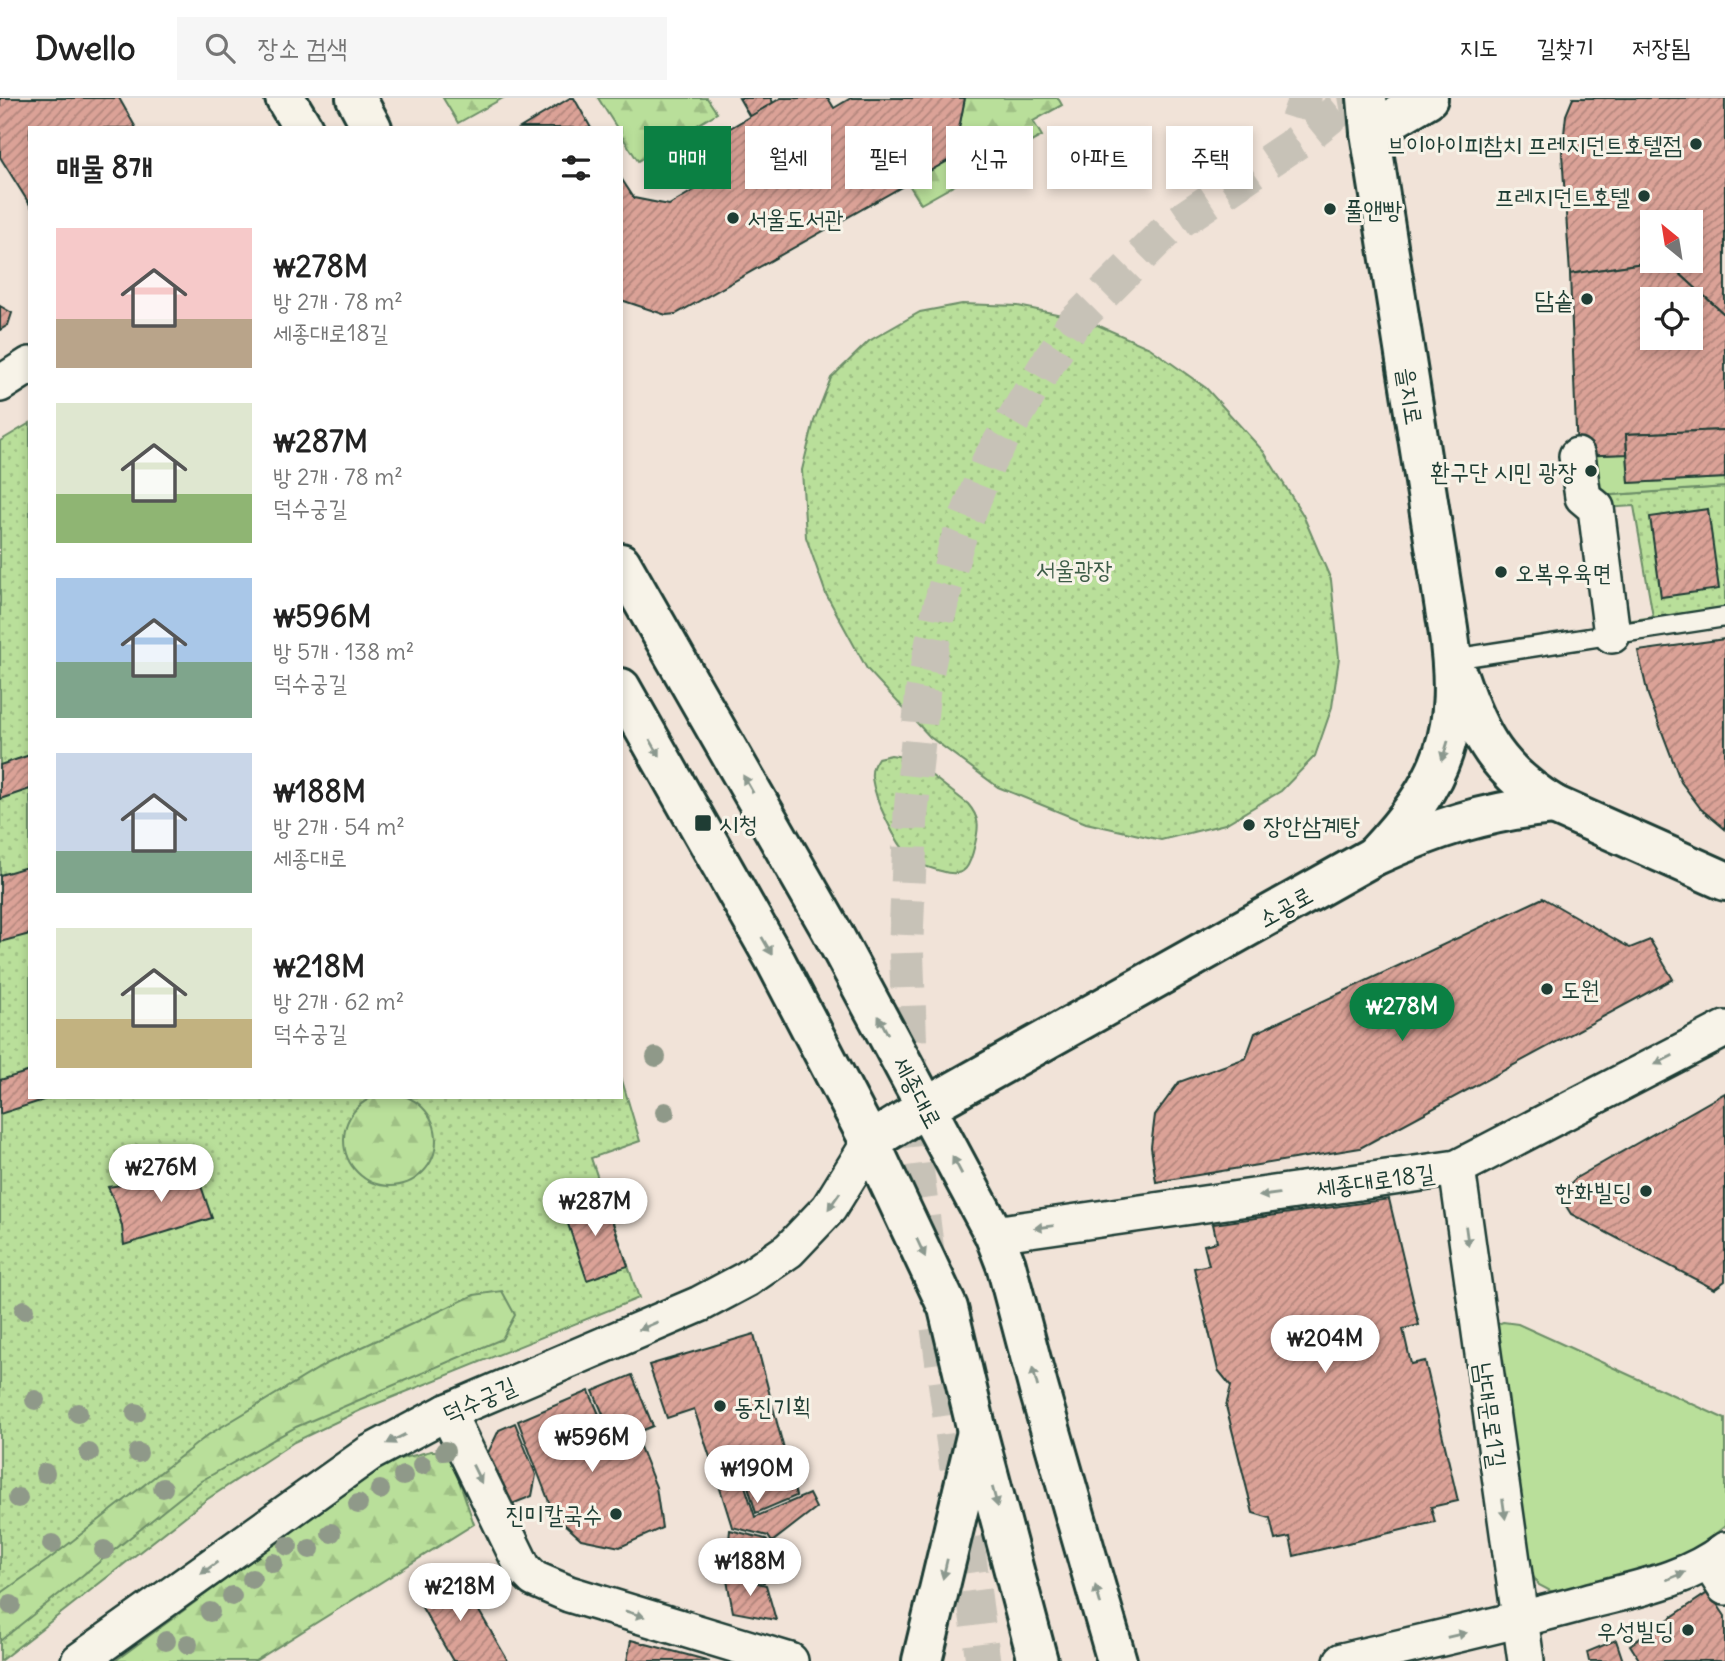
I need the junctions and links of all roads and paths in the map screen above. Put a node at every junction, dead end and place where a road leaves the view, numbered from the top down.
1 (285, 98) edge
2 (356, 98) edge
3 (1429, 98) edge
4 (1368, 115) edge
5 (302, 126) edge
6 (371, 126) edge
7 (28, 366) edge
8 (0, 384) edge
9 (1577, 456) dead end
10 (623, 567) edge
11 (1725, 617) edge
12 (1612, 635) junction
13 (1453, 659) junction
14 (623, 692) edge
15 (1554, 805) junction
16 (1374, 856) junction
17 (1725, 881) edge
18 (1725, 1028) edge
19 (926, 1107) junction
20 (870, 1142) junction
21 (1457, 1168) junction
22 (994, 1234) junction
23 (447, 1412) junction
24 (977, 1431) junction
25 (1720, 1566) edge
26 (1520, 1620) junction
27 (79, 1661) edge
28 (790, 1661) edge
29 (922, 1661) edge
30 (1038, 1661) edge
31 (1117, 1661) edge
32 (1342, 1661) edge
33 (1526, 1661) edge

1 - 5 main road
2 - 6 main road
3 - 4 main road, 을지로
4 - 13 main road, 을지로
7 - 8 street
9 - 12 street
19 -> 10 main road, 세종대로
11 - 12 lane
12 - 13 lane
13 - 15 main road, 을지로
13 -> 16 main road, 을지로
14 -> 20 main road
15 - 16 main road, 소공로
15 - 17 main road
16 - 19 main road, 소공로
18 -> 21 street, 세종대로18길
19 - 20 main road, 소공로
22 -> 19 main road, 세종대로
20 -> 23 street, 덕수궁길
20 -> 24 main road
21 -> 22 street, 세종대로18길
21 -> 26 street, 남대문로1길
31 -> 22 main road, 세종대로
23 -> 27 street, 덕수궁길
23 -> 28 street
24 -> 29 main road
24 -> 30 main road
26 -> 25 street
32 -> 26 street
26 - 33 street, 남대문로1길

